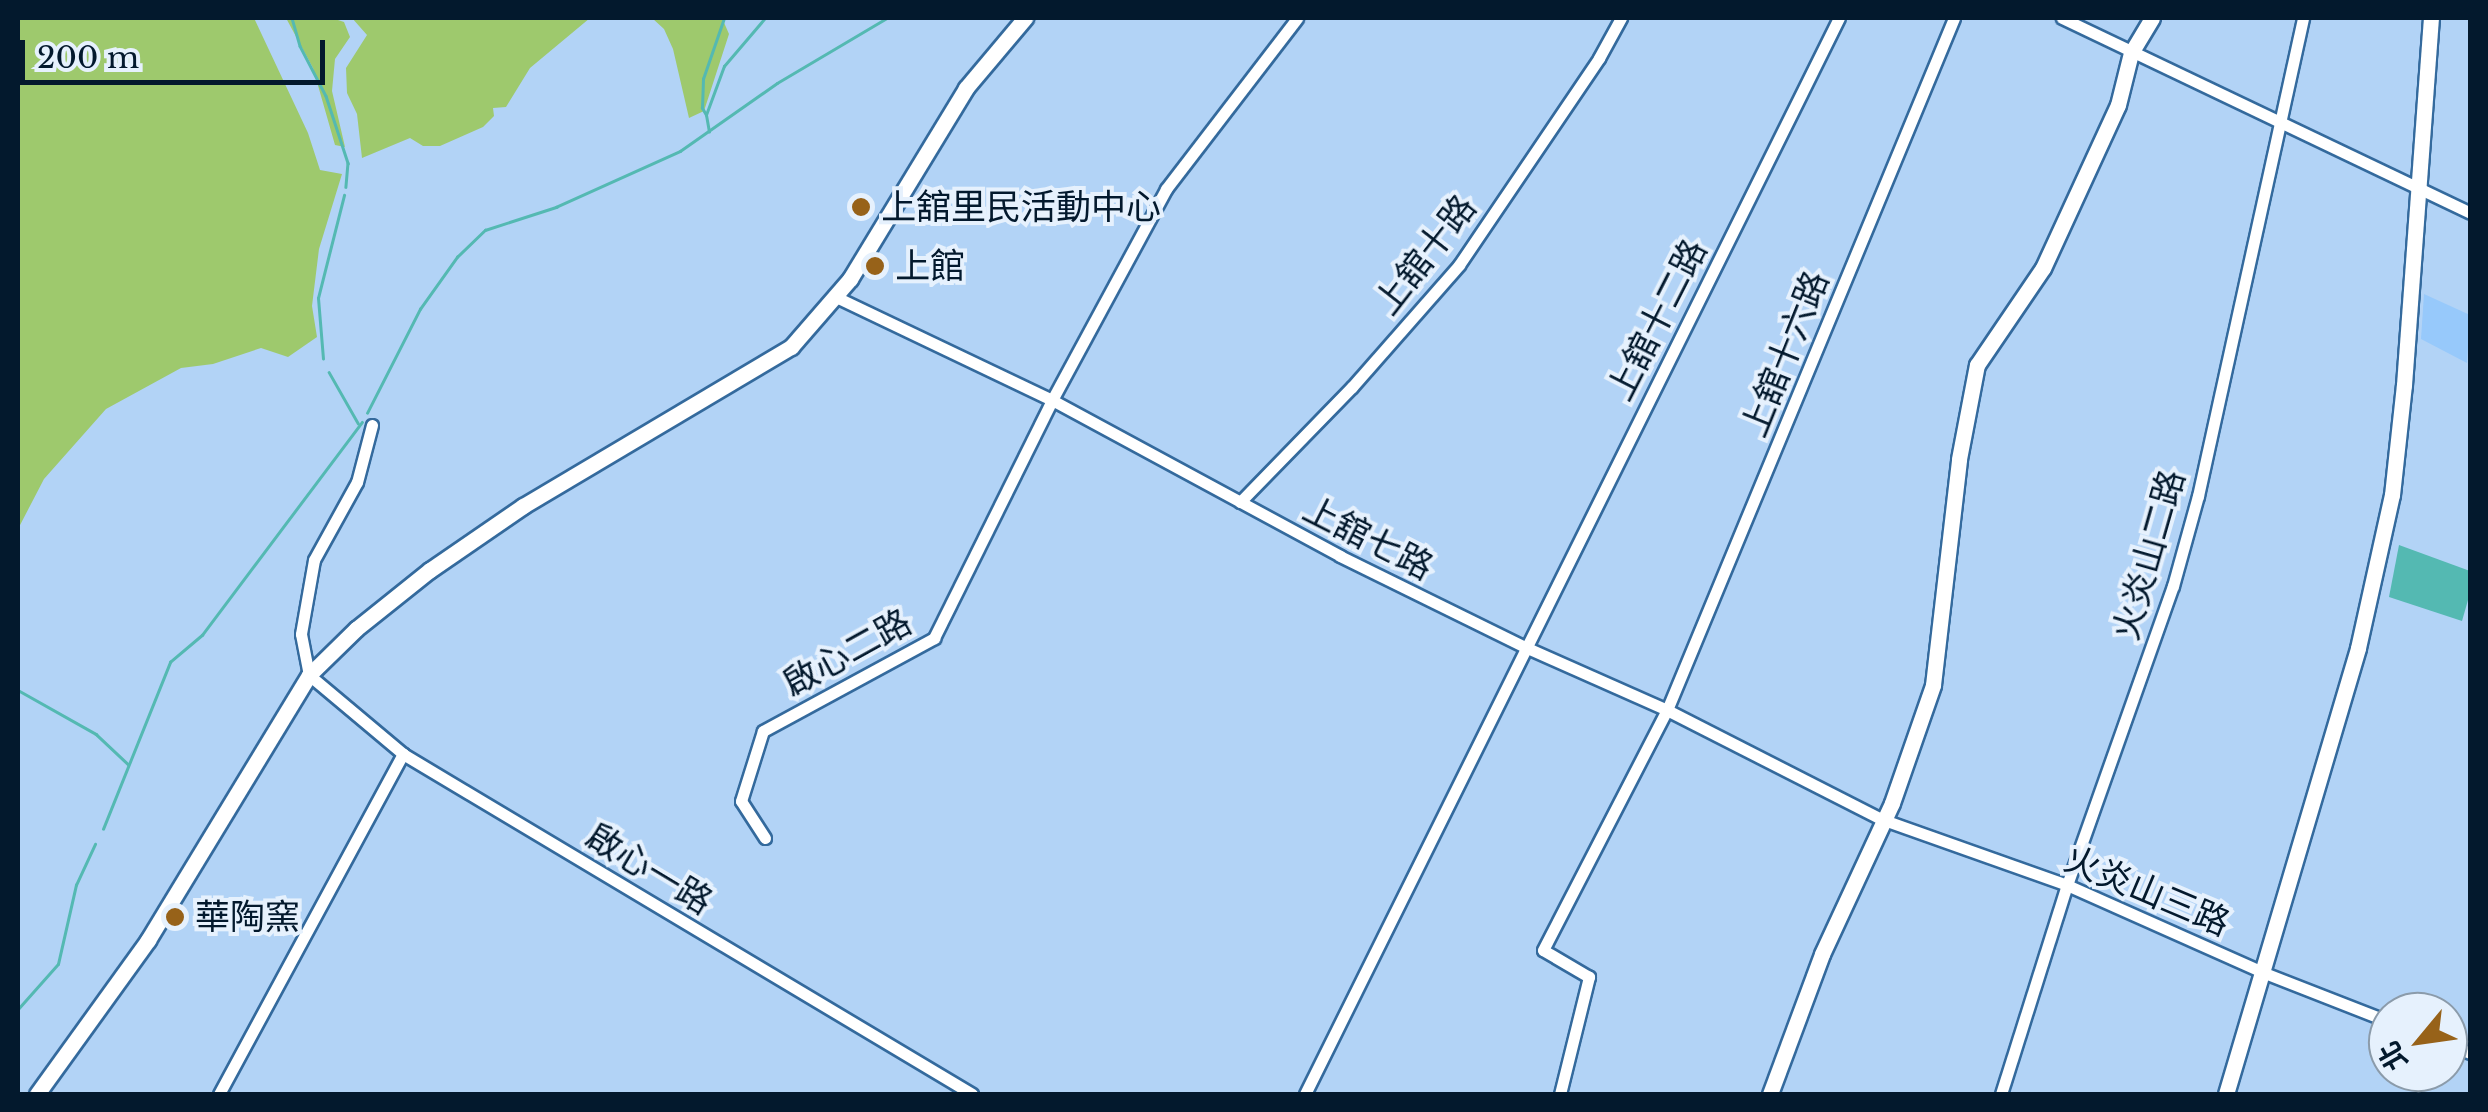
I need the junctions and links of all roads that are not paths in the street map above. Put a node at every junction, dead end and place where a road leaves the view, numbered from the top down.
1 (1025, 18) edge
2 (1297, 18) edge
3 (1621, 18) edge
4 (1839, 18) edge
5 (1954, 18) edge
6 (2062, 18) edge
7 (2152, 18) edge
8 (2303, 18) edge
9 (2431, 18) edge
10 (2131, 53) junction
11 (2279, 118) junction
12 (2420, 189) junction
13 (2470, 213) edge
14 (836, 297) junction
15 (1052, 400) junction
16 (372, 425) dead end
17 (1240, 502) junction
18 (1525, 647) junction
19 (310, 675) junction
20 (1667, 710) junction
21 (403, 754) junction
22 (1881, 819) junction
23 (765, 838) dead end
24 (2068, 885) junction
25 (2262, 972) junction
26 (2368, 1013) edge
27 (37, 1094) edge
28 (219, 1094) edge
29 (972, 1094) edge
30 (1305, 1094) edge
31 (1560, 1094) edge
32 (1770, 1094) edge
33 (2001, 1094) edge
34 (2226, 1094) edge

1 - 14 street
2 - 15 street
3 - 17 street, 上舘十路
4 - 18 street, 上舘十二路
5 - 20 street, 上舘十六路
6 - 10 street
7 - 10 street
8 - 11 street, 火炎山二路
9 - 12 street
10 - 11 street
10 - 22 street
11 - 12 street
11 - 24 street, 火炎山二路
12 - 13 street
12 - 25 street
14 - 15 street, 上舘七路
14 - 19 street
15 - 17 street, 上舘七路
15 - 23 street, 啟心二路
16 - 19 street
17 - 18 street, 上舘七路
18 - 20 street, 上舘七路
18 - 30 street, 上舘十二路
19 - 21 street, 啟心一路
19 - 27 street
20 - 22 street, 上舘七路
20 - 31 street, 上舘十六路
21 - 28 street
21 - 29 street, 啟心一路
22 - 24 street, 火炎山三路
22 - 32 street
24 - 25 street, 火炎山三路
24 - 33 street, 火炎山二路
25 - 26 street, 火炎山三路
25 - 34 street

